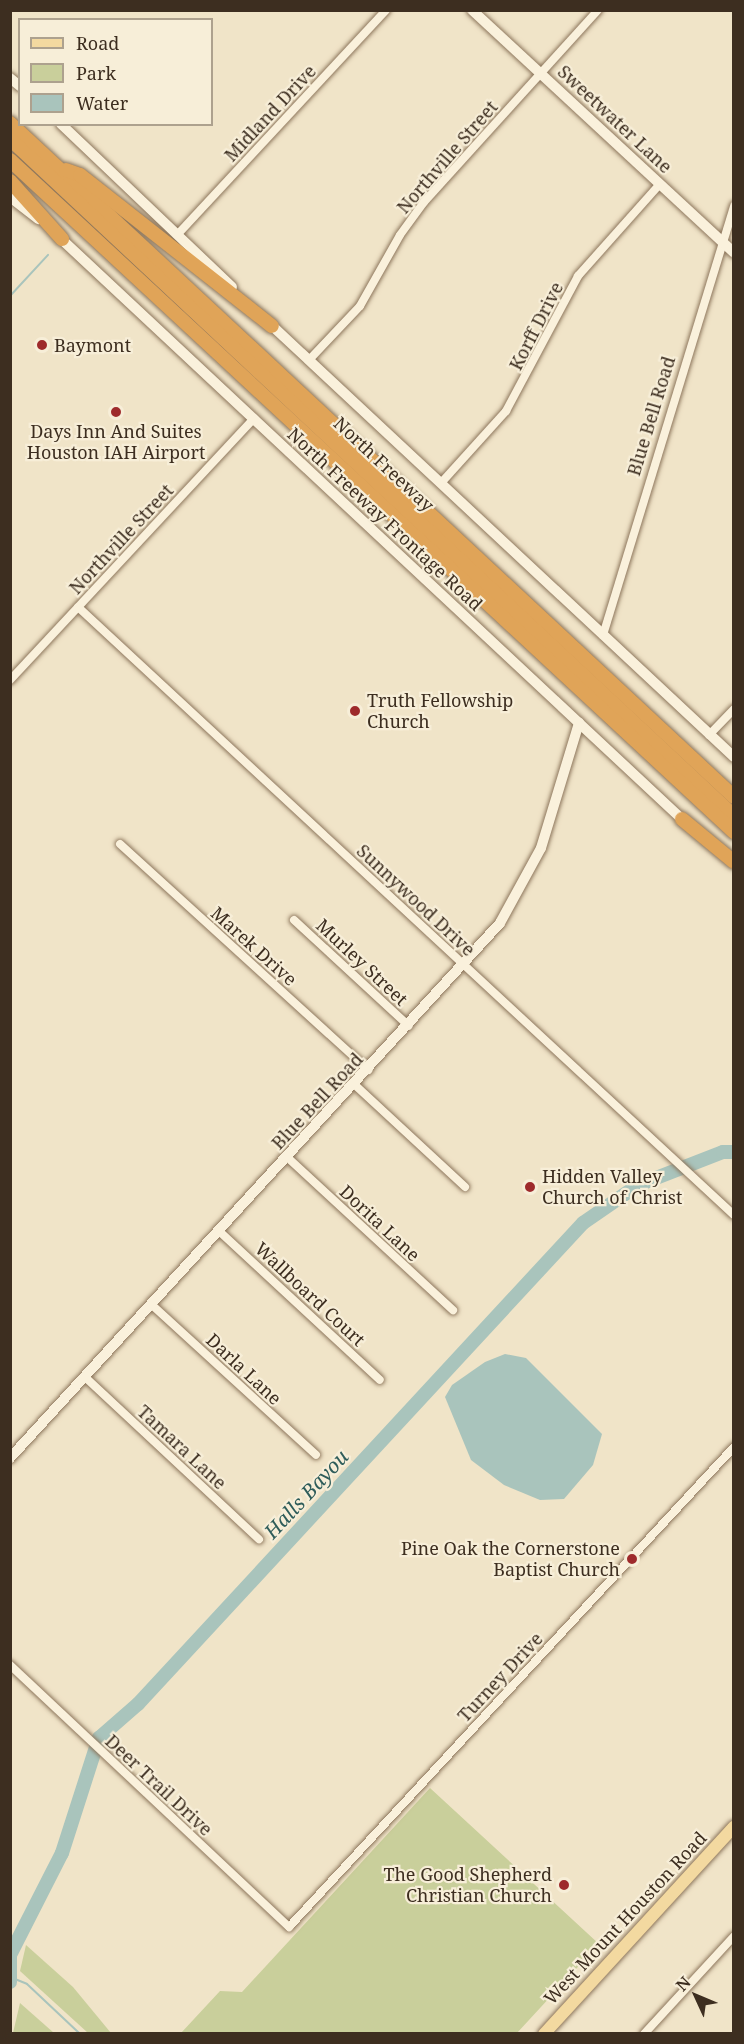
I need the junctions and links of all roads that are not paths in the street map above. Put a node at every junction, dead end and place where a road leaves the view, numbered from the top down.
1 (386, 10) edge
2 (472, 10) edge
3 (598, 10) edge
4 (542, 73) junction
5 (10, 123) edge
6 (63, 126) edge
7 (10, 139) edge
8 (10, 160) edge
9 (59, 168) junction
10 (10, 181) edge
11 (660, 184) junction
12 (10, 197) edge
13 (734, 206) edge
14 (177, 235) junction
15 (62, 239) junction
16 (720, 242) junction
17 (734, 253) edge
18 (272, 326) junction
19 (309, 360) junction
20 (254, 418) junction
21 (441, 483) junction
22 (78, 607) junction
23 (603, 635) junction
24 (10, 680) edge
25 (734, 709) edge
26 (579, 723) junction
27 (709, 735) junction
28 (734, 757) edge
29 (734, 797) edge
30 (734, 816) edge
31 (682, 819) junction
32 (734, 832) edge
33 (120, 844) dead end
34 (734, 862) edge
35 (734, 869) edge
36 (294, 920) dead end
37 (465, 966) junction
38 (409, 1026) junction
39 (368, 1070) junction
40 (355, 1085) junction
41 (287, 1157) junction
42 (465, 1187) dead end
43 (734, 1215) edge
44 (219, 1231) junction
45 (152, 1305) junction
46 (453, 1310) dead end
47 (85, 1377) junction
48 (380, 1380) dead end
49 (734, 1447) edge
50 (316, 1455) dead end
51 (10, 1458) edge
52 (259, 1539) dead end
53 (10, 1665) edge
54 (734, 1827) edge
55 (289, 1927) joint
56 (734, 1936) edge
57 (544, 2034) edge
58 (644, 2034) edge

1 - 14 street, Midland Drive
2 - 4 main road, Sweetwater Lane
3 - 4 street, Northville Street
4 - 11 main road, Sweetwater Lane
4 - 19 street, Northville Street
5 - 9 highway, North Freeway
6 - 14 main road
7 - 30 highway, North Freeway
8 - 32 highway, North Freeway
9 - 18 highway
9 - 29 highway, North Freeway
10 - 15 highway
11 - 16 main road, Sweetwater Lane
11 - 21 street, Korff Drive
12 - 15 main road, North Freeway Frontage Road
13 - 16 street, Blue Bell Road
14 - 18 main road
15 - 20 main road, North Freeway Frontage Road
16 - 17 main road, Sweetwater Lane
16 - 23 street, Blue Bell Road
18 - 19 main road
19 - 21 main road
20 - 22 street, Northville Street
20 - 26 main road, North Freeway Frontage Road
21 - 23 main road
22 - 24 street, Northville Street
22 - 37 street, Sunnywood Drive
23 - 27 main road
25 - 27 street
26 - 31 main road, North Freeway Frontage Road
26 - 37 main road, Blue Bell Road
27 - 28 main road
31 - 34 highway
31 - 35 main road, North Freeway Frontage Road
33 - 39 street, Marek Drive
36 - 38 street, Murley Street
37 - 38 main road, Blue Bell Road
37 - 43 street, Sunnywood Drive
38 - 39 main road, Blue Bell Road
39 - 40 main road, Blue Bell Road
40 - 41 main road, Blue Bell Road
40 - 42 street
41 - 44 main road, Blue Bell Road
41 - 46 street, Dorita Lane
44 - 45 main road, Blue Bell Road
44 - 48 street, Wallboard Court
45 - 47 main road, Blue Bell Road
45 - 50 street, Darla Lane
47 - 51 main road, Blue Bell Road
47 - 52 street, Tamara Lane
49 - 55 street, Turney Drive
53 - 55 street, Deer Trail Drive
54 - 57 main road, West Mount Houston Road
56 - 58 street

